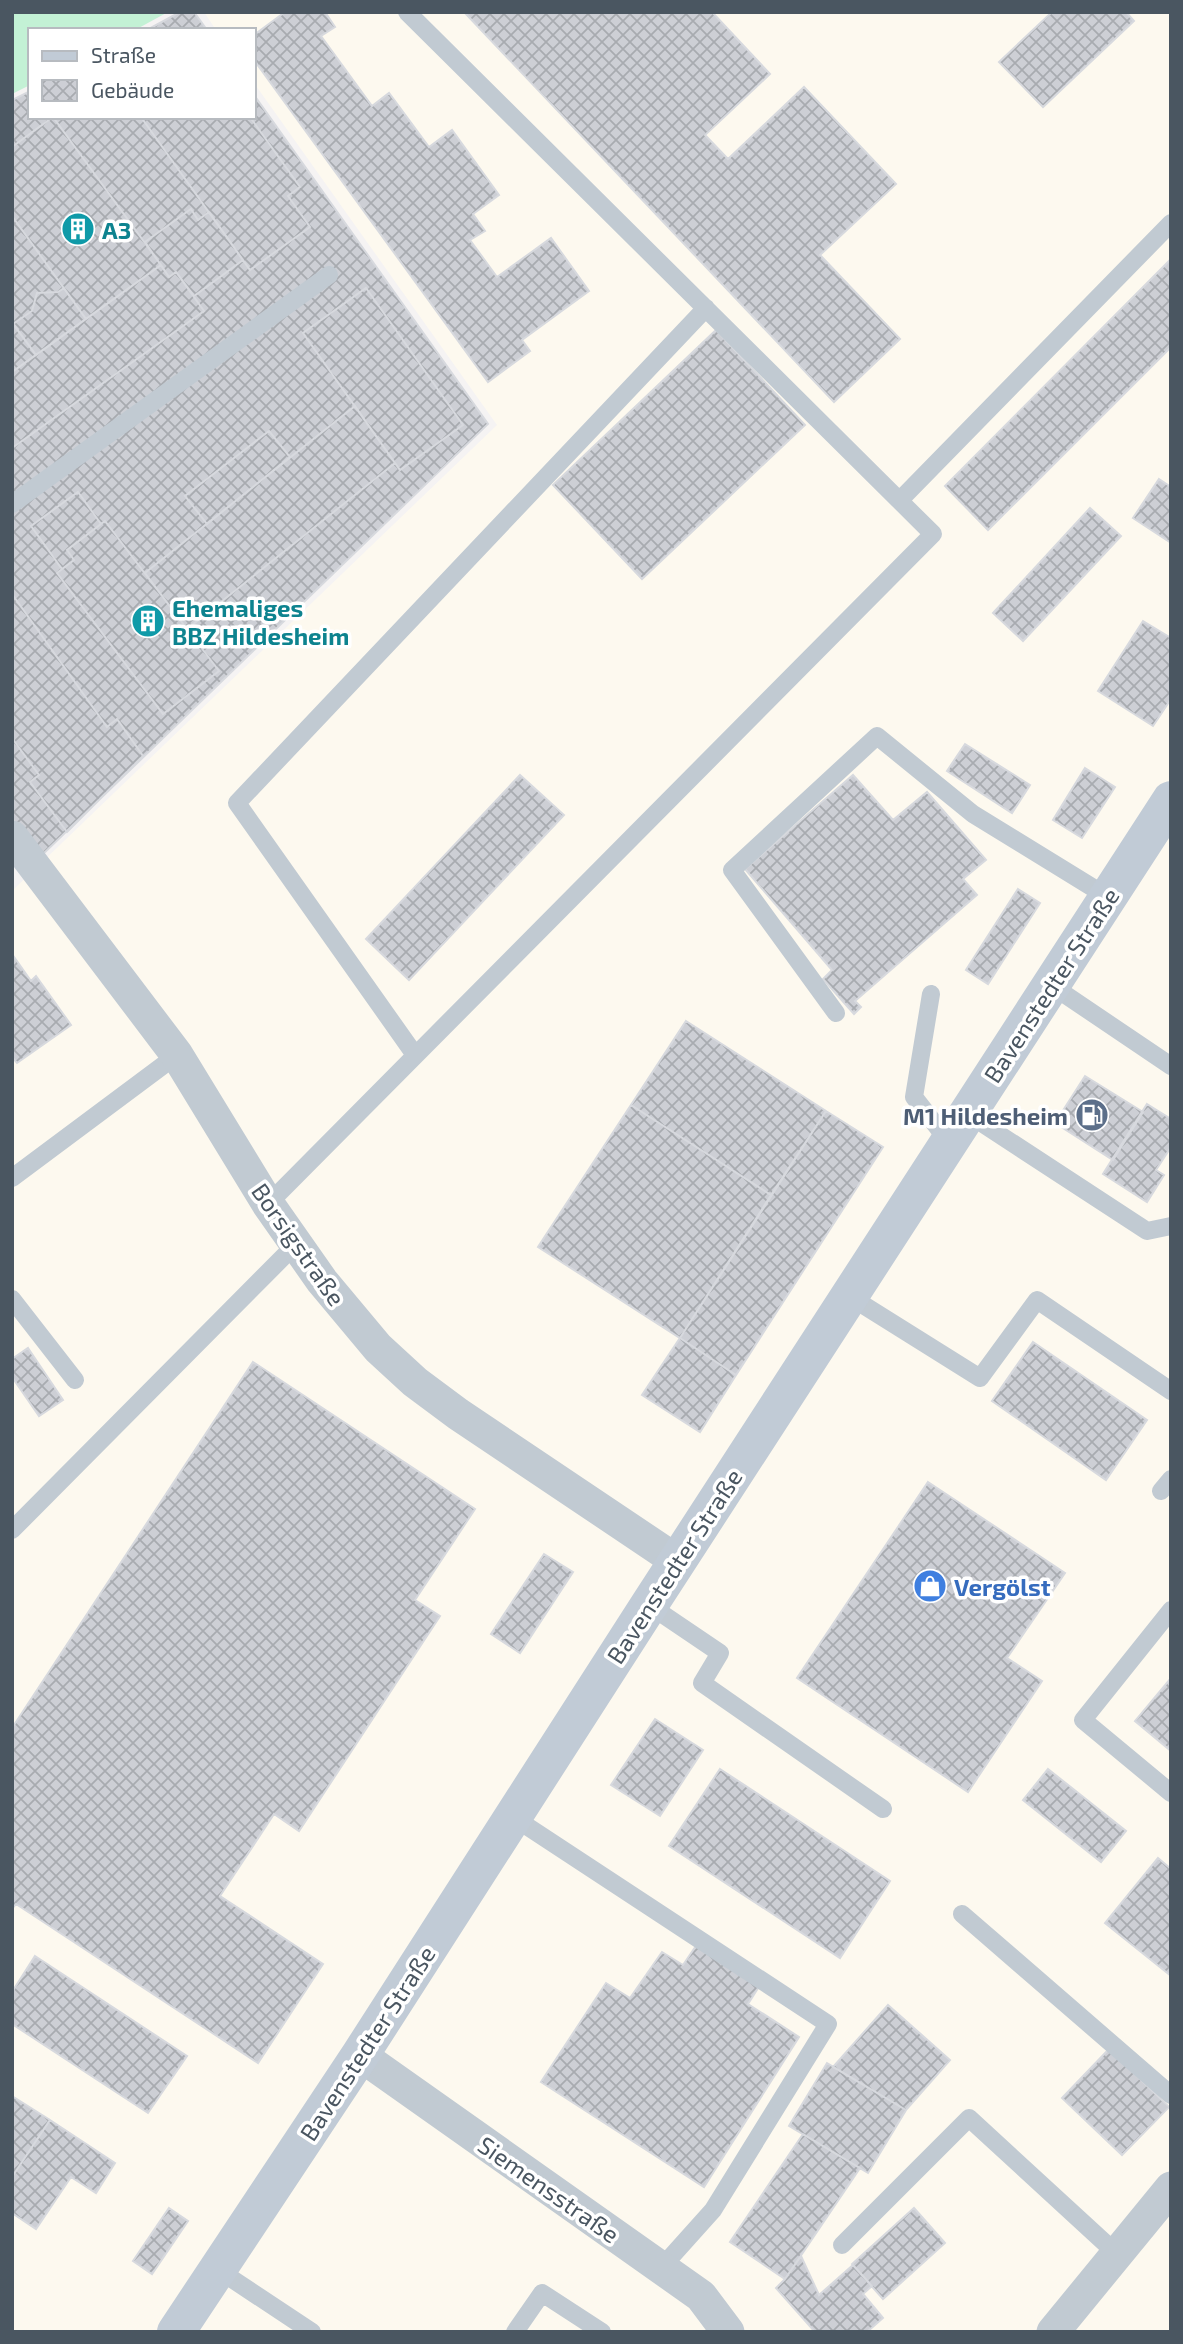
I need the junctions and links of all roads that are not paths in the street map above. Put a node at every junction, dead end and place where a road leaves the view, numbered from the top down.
1 (407, 12) edge
2 (1171, 223) edge
3 (329, 275) dead end
4 (706, 309) junction
5 (900, 500) junction
6 (12, 504) edge
7 (1171, 800) edge
8 (18, 857) edge
9 (1108, 897) junction
10 (1051, 985) junction
11 (931, 994) dead end
12 (836, 1013) dead end
13 (177, 1055) junction
14 (415, 1055) junction
15 (1171, 1066) edge
16 (958, 1128) junction
17 (12, 1178) edge
18 (268, 1204) junction
19 (1171, 1226) edge
20 (296, 1244) junction
21 (849, 1296) junction
22 (12, 1299) edge
23 (75, 1380) dead end
24 (1171, 1391) edge
25 (12, 1530) edge
26 (677, 1561) junction
27 (649, 1605) junction
28 (1171, 1610) edge
29 (1171, 1793) edge
30 (883, 1809) dead end
31 (513, 1817) junction
32 (962, 1914) dead end
33 (360, 2055) junction
34 (1171, 2095) edge
35 (1171, 2189) edge
36 (842, 2245) dead end
37 (1117, 2253) junction
38 (661, 2268) junction
39 (218, 2269) junction
40 (176, 2332) edge
41 (312, 2332) edge
42 (515, 2332) edge
43 (602, 2332) edge
44 (728, 2332) edge
45 (1053, 2332) edge

1 - 4 lane
2 - 5 lane
3 - 6 lane
4 - 5 lane
4 - 14 lane
5 - 14 lane
7 - 9 street, Bavenstedter Straße
8 - 13 street, Borsigstraße
9 - 10 street, Bavenstedter Straße
9 - 12 lane
10 - 15 lane
10 - 16 street, Bavenstedter Straße
11 - 16 lane
13 - 17 lane
13 - 18 street, Borsigstraße
14 - 18 lane
16 - 19 lane
16 - 21 street, Bavenstedter Straße
18 - 20 street, Borsigstraße
20 - 25 lane
20 - 26 street, Borsigstraße
21 - 24 lane
21 - 26 street, Bavenstedter Straße
22 - 23 lane
26 - 27 street, Bavenstedter Straße
27 - 30 lane
27 - 31 street, Bavenstedter Straße
28 - 29 lane
31 - 33 street, Bavenstedter Straße
31 - 38 lane
32 - 34 lane
33 - 38 street, Siemensstraße
33 - 39 street, Bavenstedter Straße
35 - 37 street
36 - 37 lane
37 - 45 street
38 - 44 street, Siemensstraße
39 - 40 street, Bavenstedter Straße
39 - 41 lane
42 - 43 lane

